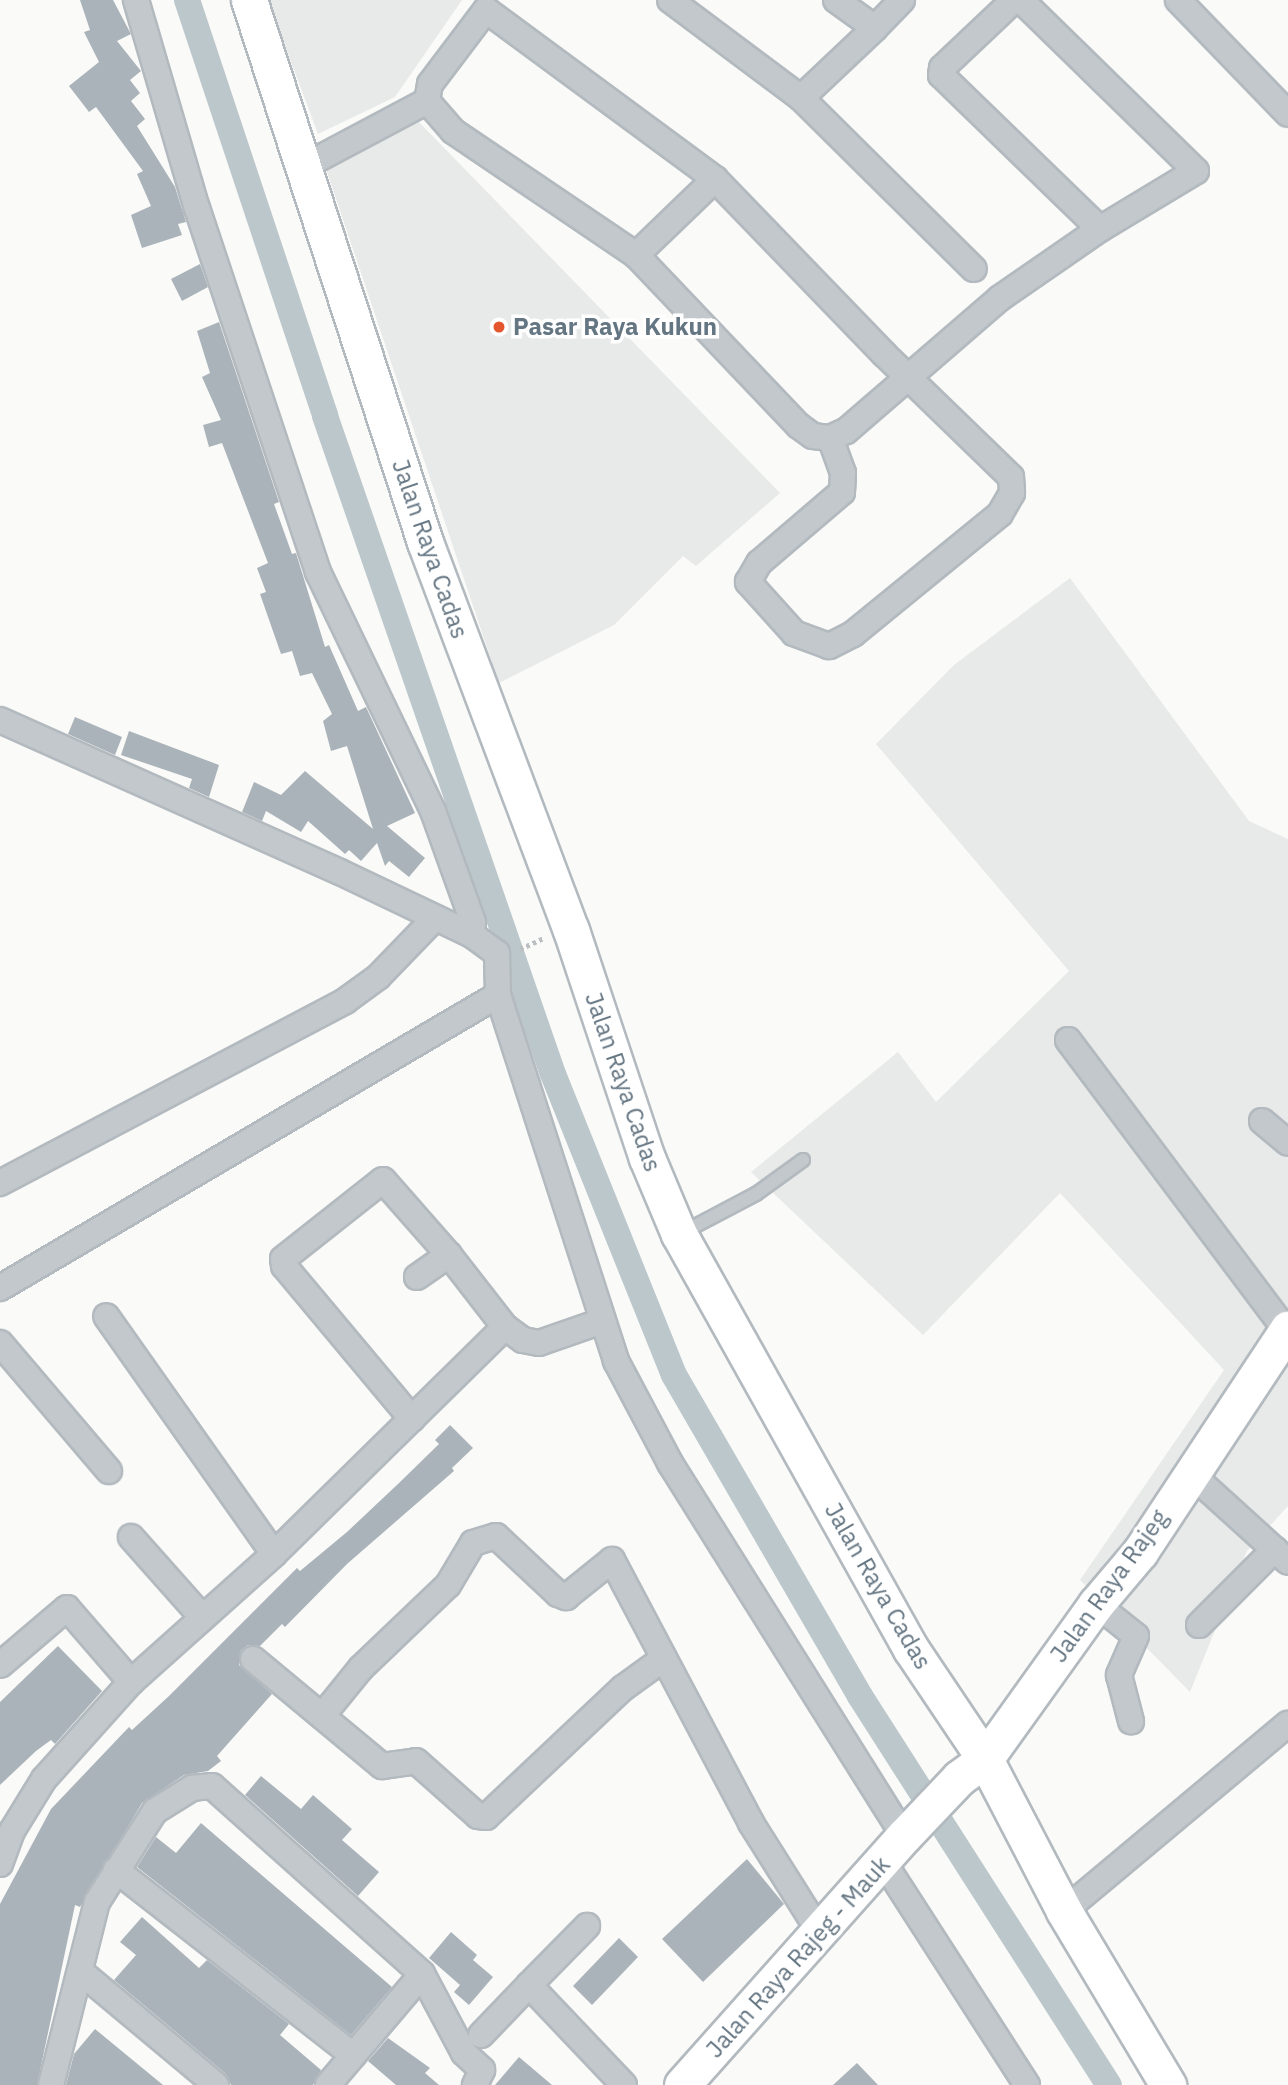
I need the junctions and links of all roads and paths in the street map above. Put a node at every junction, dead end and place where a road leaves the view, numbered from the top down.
1 (136, 0) edge
2 (249, 0) edge
3 (670, 0) edge
4 (835, 0) edge
5 (902, 0) edge
6 (1014, 0) edge
7 (1021, 0) edge
8 (1178, 0) edge
9 (875, 28) junction
10 (801, 98) junction
11 (427, 101) junction
12 (1288, 114) edge
13 (303, 167) junction
14 (715, 179) junction
15 (1100, 229) junction
16 (636, 255) junction
17 (974, 269) dead end
18 (912, 377) junction
19 (830, 438) junction
20 (0, 720) edge
21 (435, 918) junction
22 (554, 933) dead end
23 (489, 945) junction
24 (498, 995) junction
25 (1068, 1041) dead end
26 (1262, 1121) dead end
27 (1288, 1143) edge
28 (803, 1160) dead end
29 (0, 1183) edge
30 (680, 1234) junction
31 (449, 1255) junction
32 (417, 1277) dead end
33 (0, 1287) edge
34 (106, 1316) dead end
35 (602, 1321) junction
36 (505, 1327) junction
37 (1287, 1331) edge
38 (0, 1343) edge
39 (412, 1419) junction
40 (109, 1471) dead end
41 (1190, 1473) junction
42 (131, 1537) dead end
43 (274, 1554) junction
44 (1281, 1555) edge
45 (1096, 1604) junction
46 (202, 1618) junction
47 (1199, 1625) dead end
48 (663, 1658) junction
49 (253, 1659) dead end
50 (0, 1665) edge
51 (131, 1682) junction
52 (321, 1716) junction
53 (1131, 1721) dead end
54 (1288, 1724) edge
55 (972, 1769) junction
56 (900, 1842) junction
57 (0, 1864) edge
58 (116, 1870) junction
59 (1064, 1911) junction
60 (587, 1926) dead end
61 (821, 1934) junction
62 (82, 1972) junction
63 (422, 1975) junction
64 (529, 1985) junction
65 (481, 2035) dead end
66 (353, 2055) junction
67 (51, 2085) edge
68 (216, 2085) edge
69 (328, 2085) edge
70 (474, 2085) edge
71 (624, 2085) edge
72 (682, 2085) edge
73 (1027, 2085) edge
74 (1168, 2085) edge

1 - 23 street
2 - 13 street, Jalan Raya Cadas
3 - 10 street
4 - 9 street
5 - 9 street
6 - 15 street
7 - 15 street
8 - 12 street
9 - 10 street
10 - 17 street
11 - 13 street
11 - 14 street
11 - 16 street
13 - 30 street, Jalan Raya Cadas
14 - 16 street
14 - 18 street
15 - 18 street
16 - 19 street
18 - 19 street
18 - 19 street
20 - 21 street
21 - 23 street
21 - 29 street
22 - 23 path
23 - 24 street
24 - 33 street
24 - 35 street
25 - 37 street
26 - 27 street
28 - 30 lane
30 - 55 street, Jalan Raya Cadas
31 - 32 street
31 - 36 street
31 - 39 street
34 - 43 street
35 - 36 street
35 - 56 street
36 - 39 street
37 - 41 street, Jalan Raya Rajeg
38 - 40 street
39 - 43 street
41 - 44 street
41 - 45 street, Jalan Raya Rajeg
42 - 46 street
43 - 46 street
44 - 47 street
45 - 53 street
45 - 55 street, Jalan Raya Rajeg
46 - 51 street
48 - 52 street
48 - 52 street
48 - 61 street
49 - 52 street
50 - 51 street
51 - 57 street
54 - 59 street
55 - 56 street, Jalan Raya Rajeg
55 - 59 street, Jalan Raya Cadas
56 - 61 street, Jalan Raya Rajeg - Mauk
56 - 73 street
58 - 62 street
58 - 63 street
58 - 66 street
59 - 74 street, Jalan Raya Cadas
60 - 64 street
61 - 72 street, Jalan Raya Rajeg - Mauk
62 - 67 street
62 - 68 street
63 - 66 street
63 - 70 street
64 - 65 street
64 - 71 street
66 - 69 street

